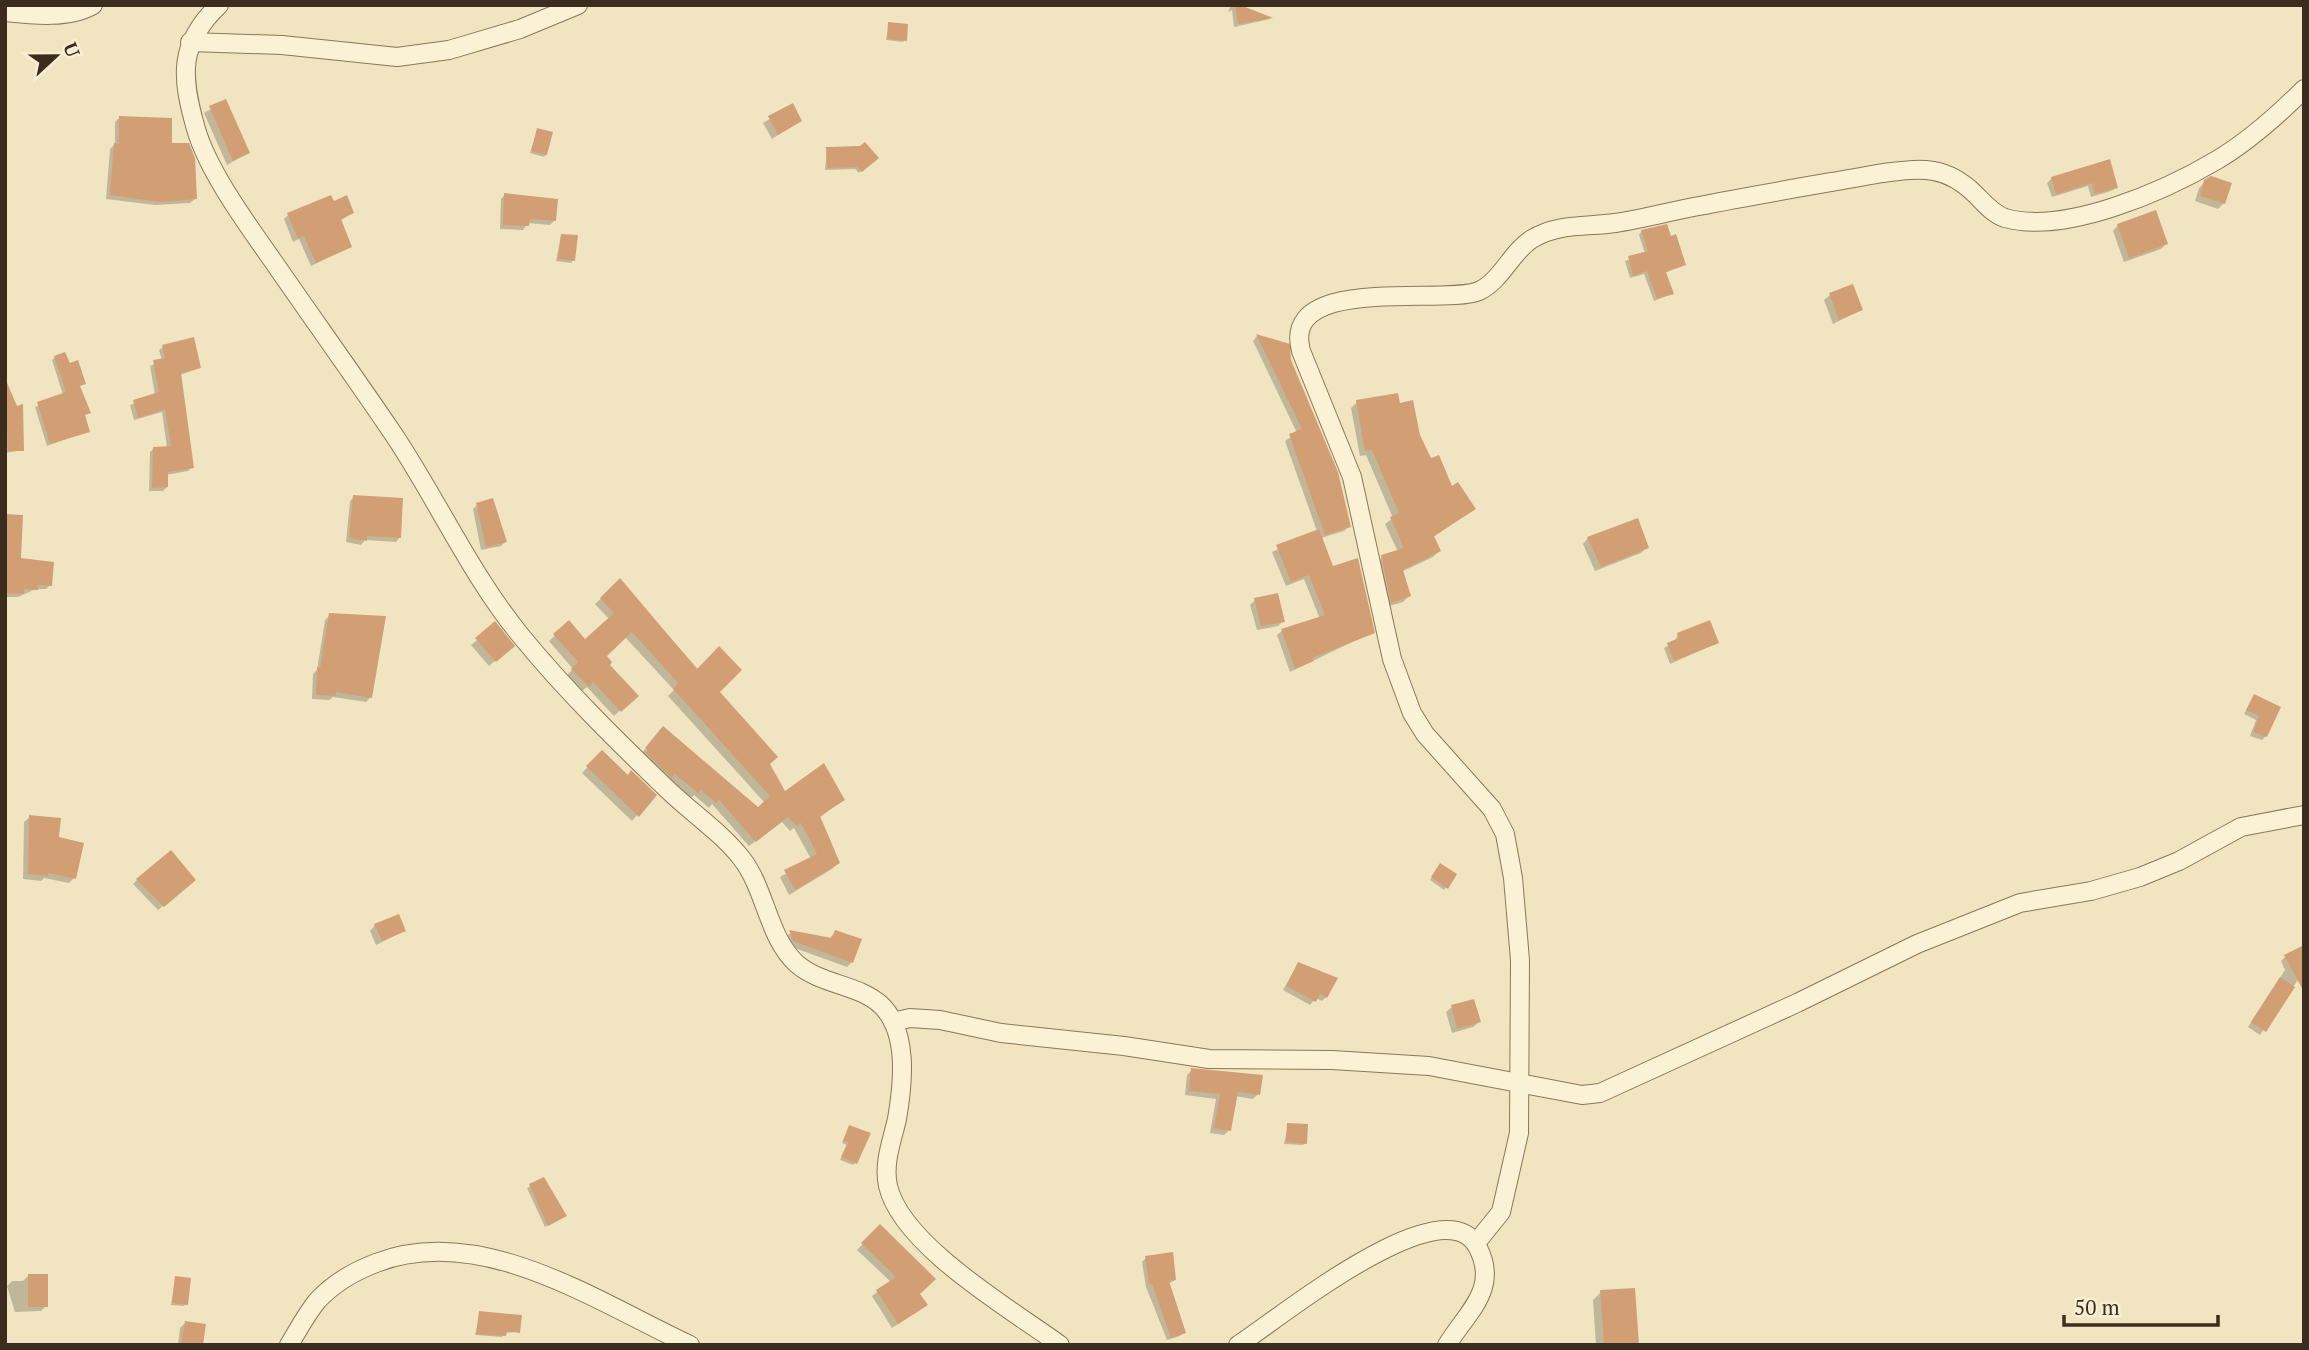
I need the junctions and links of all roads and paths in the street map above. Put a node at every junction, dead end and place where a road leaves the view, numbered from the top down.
1 (93, 5) edge
2 (219, 5) edge
3 (578, 5) edge
4 (5, 12) edge
5 (190, 42) junction
6 (2304, 89) edge
7 (2304, 815) edge
8 (893, 1022) junction
9 (1520, 1084) junction
10 (1476, 1243) junction
11 (289, 1345) edge
12 (690, 1345) edge
13 (1060, 1345) edge
14 (1238, 1345) edge
15 (1447, 1345) edge

1 - 4 street
2 - 5 street
3 - 5 street
5 - 8 street
6 - 9 street
7 - 9 street
8 - 9 street
8 - 13 street
9 - 10 street
10 - 14 street
10 - 15 street
11 - 12 street

